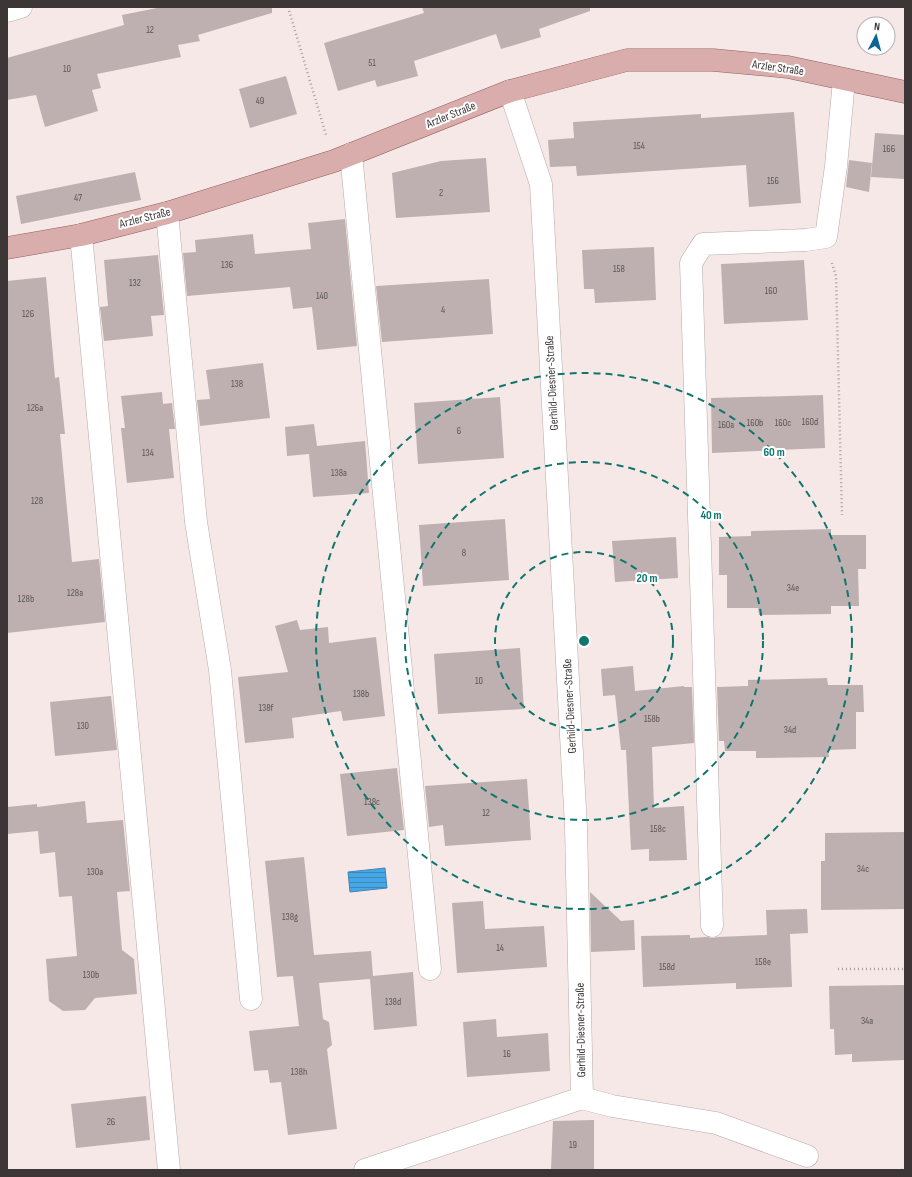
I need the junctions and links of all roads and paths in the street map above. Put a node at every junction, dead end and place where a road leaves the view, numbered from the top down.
1 (21, 7) edge
2 (288, 7) edge
3 (7, 11) edge
4 (844, 80) junction
5 (510, 91) junction
6 (905, 92) edge
7 (342, 158) junction
8 (167, 213) junction
9 (81, 235) junction
10 (826, 237) junction
11 (7, 248) edge
12 (842, 515) dead end
13 (712, 926) dead end
14 (430, 969) dead end
15 (838, 969) dead end
16 (905, 969) edge
17 (251, 999) dead end
18 (582, 1098) junction
19 (807, 1156) dead end
20 (905, 1167) edge
21 (169, 1170) edge
22 (365, 1170) edge
23 (902, 1170) edge

1 - 3 street
2 - 7 path
4 - 5 main road, Arzler Straße
4 - 6 main road, Arzler Straße
4 - 10 street
5 - 7 main road, Arzler Straße
5 - 18 street, Gerhild-Diesner-Straße
7 - 8 main road, Arzler Straße
7 - 14 street
8 - 9 main road, Arzler Straße
8 - 17 street
9 - 11 main road, Arzler Straße
9 - 21 street
10 - 12 path
10 - 13 street
15 - 16 path
18 - 19 street
18 - 22 street
20 - 23 path

